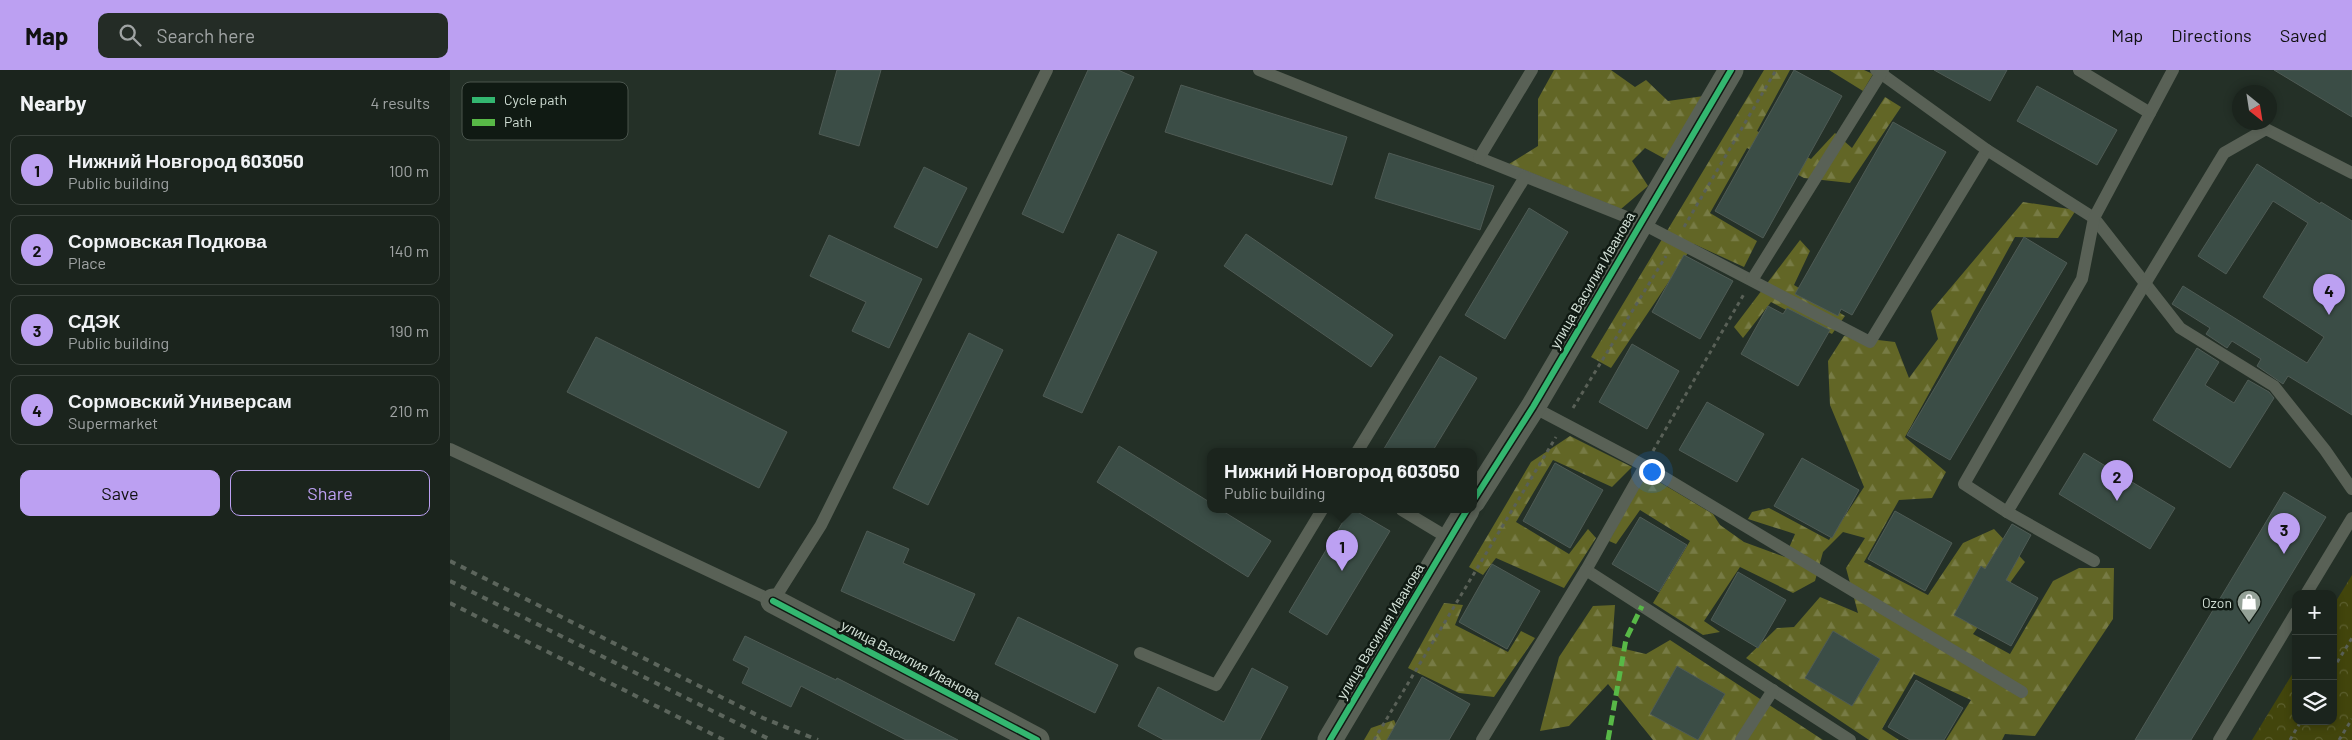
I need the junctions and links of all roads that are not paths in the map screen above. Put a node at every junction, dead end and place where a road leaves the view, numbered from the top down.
1 (1047, 70) edge
2 (1259, 70) edge
3 (1532, 70) edge
4 (1730, 70) edge
5 (2079, 70) edge
6 (2173, 70) edge
7 (1880, 71) edge
8 (2150, 113) junction
9 (1987, 150) junction
10 (1479, 158) junction
11 (2352, 173) edge
12 (1525, 177) junction
13 (2094, 218) junction
14 (1639, 222) junction
15 (1752, 280) junction
16 (2144, 283) junction
17 (1533, 407) junction
18 (1359, 448) edge
19 (450, 449) edge
20 (1645, 466) junction
21 (2352, 489) edge
22 (1477, 495) edge
23 (2007, 512) junction
24 (1320, 513) edge
25 (1407, 513) edge
26 (1466, 513) edge
27 (2352, 518) edge
28 (1450, 539) junction
29 (2094, 561) dead end
30 (1586, 570) junction
31 (2308, 590) edge
32 (773, 602) junction
33 (2292, 619) edge
34 (1140, 653) dead end
35 (1773, 690) junction
36 (2022, 692) dead end
37 (1037, 740) edge
38 (1330, 740) edge
39 (1482, 740) edge
40 (1741, 740) edge
41 (1850, 740) edge
42 (2219, 740) edge

1 - 32 lane
2 - 10 lane
3 - 10 lane
4 - 14 street, улица Василия Иванова
5 - 8 lane
6 - 8 lane
7 - 9 lane
7 - 15 lane
8 - 13 lane
9 - 13 lane
9 - 15 lane
10 - 12 lane
11 - 16 lane
12 - 14 lane
12 - 18 lane
13 - 16 lane
13 - 23 lane
14 - 15 lane
14 - 17 street, улица Василия Иванова
16 - 21 lane
16 - 23 lane
17 - 20 lane
17 - 22 street, улица Василия Иванова
19 - 32 lane
20 - 30 lane
20 - 36 lane
23 - 29 lane
24 - 34 lane
25 - 28 lane
26 - 28 street, улица Василия Иванова
27 - 31 lane
28 - 38 street, улица Василия Иванова
30 - 35 lane
30 - 39 lane
32 - 37 street, улица Василия Иванова
33 - 42 lane
35 - 40 lane
35 - 41 lane

